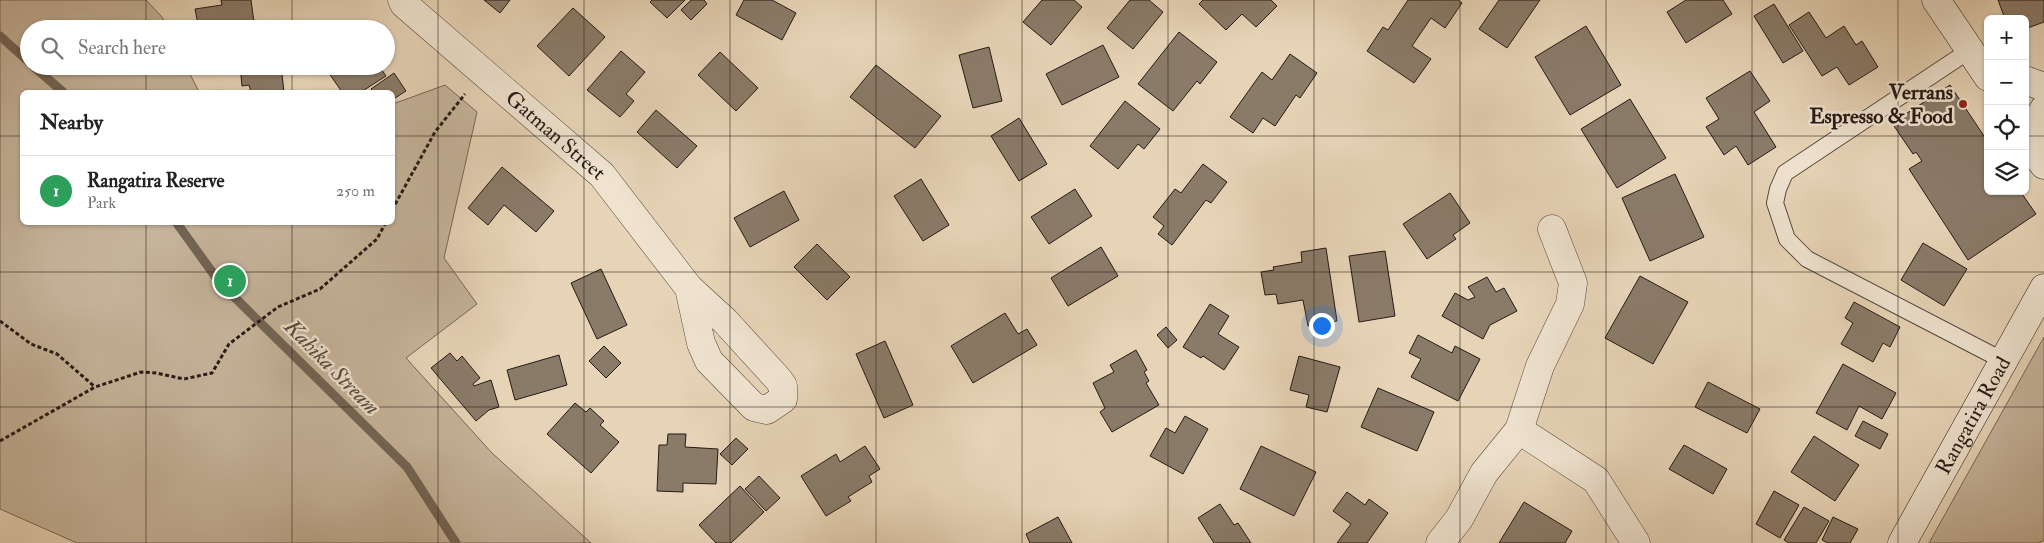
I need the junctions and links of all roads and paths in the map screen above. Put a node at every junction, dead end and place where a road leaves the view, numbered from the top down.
1 (402, 0) edge
2 (1936, 0) edge
3 (1980, 62) edge
4 (2029, 82) edge
5 (2044, 88) edge
6 (466, 93) dead end
7 (2044, 109) edge
8 (2035, 149) edge
9 (395, 205) edge
10 (384, 225) edge
11 (1552, 230) dead end
12 (689, 288) dead end
13 (2044, 288) edge
14 (0, 321) edge
15 (2004, 361) junction
16 (94, 387) junction
17 (1519, 430) junction
18 (0, 441) edge
19 (1440, 543) edge
20 (1636, 543) edge
21 (1902, 543) edge

1 - 12 street, Gatman Street
2 - 3 street
3 - 15 lane
4 - 5 street
6 - 9 path
7 - 8 street
10 - 16 path
11 - 17 street
13 - 15 street, Rangatira Road
14 - 16 path
15 - 21 street, Rangatira Road
16 - 18 path
17 - 19 street
17 - 20 street

